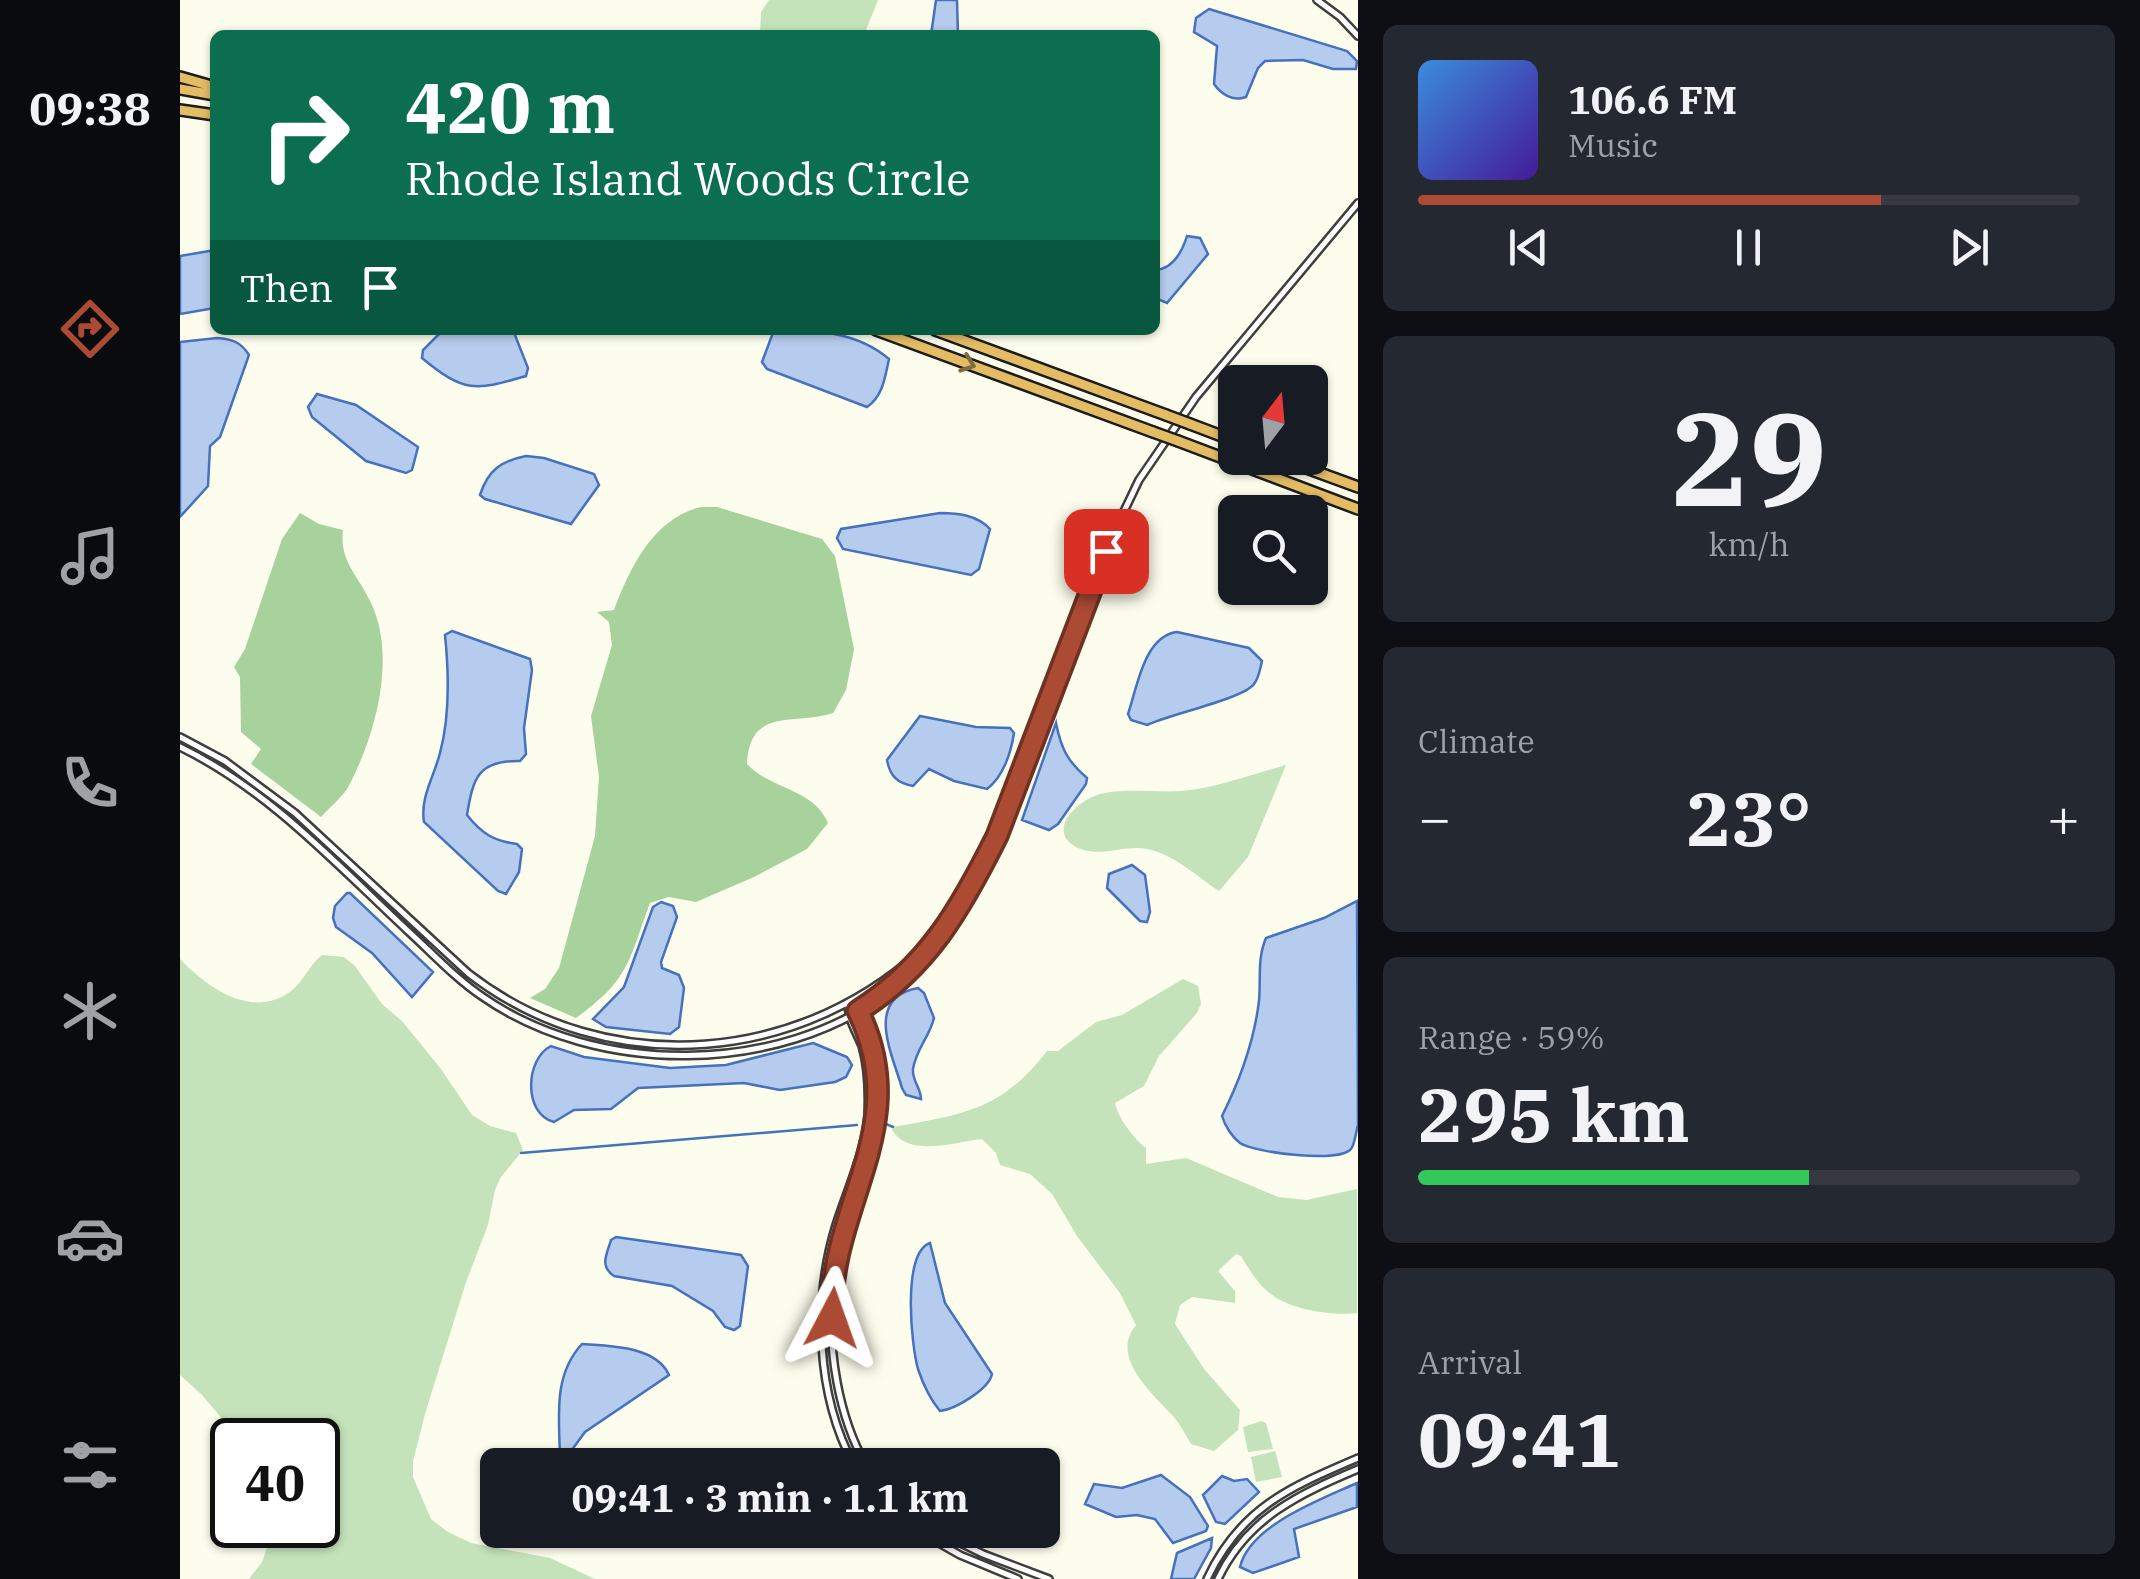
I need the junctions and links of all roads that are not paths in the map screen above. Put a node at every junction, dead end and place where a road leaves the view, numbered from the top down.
1 (1317, 0) edge
2 (1358, 36) edge
3 (180, 78) edge
4 (210, 86) edge
5 (180, 89) edge
6 (210, 93) edge
7 (180, 113) edge
8 (210, 117) edge
9 (1358, 203) edge
10 (890, 335) edge
11 (948, 335) edge
12 (1218, 435) edge
13 (1325, 475) edge
14 (1358, 487) edge
15 (1358, 508) edge
16 (180, 737) edge
17 (180, 747) edge
18 (944, 928) junction
19 (848, 1003) junction
20 (858, 1011) junction
21 (848, 1016) junction
22 (848, 1448) edge
23 (856, 1448) edge
24 (1358, 1458) edge
25 (1358, 1469) edge
26 (948, 1548) edge
27 (970, 1548) edge
28 (1018, 1579) edge
29 (1050, 1579) edge
30 (1207, 1579) edge
31 (1218, 1579) edge

1 - 2 street
3 - 4 highway
5 - 6 highway
7 - 8 highway
9 - 18 street
10 -> 15 highway, bridge
11 - 12 highway, bridge
13 - 14 highway
16 - 19 street
17 - 21 street
18 - 19 street
18 - 20 street
19 - 20 street
19 - 21 street
20 - 21 street
20 - 23 street
21 - 22 street
24 - 30 street
25 - 31 street
26 - 28 street
27 - 29 street

